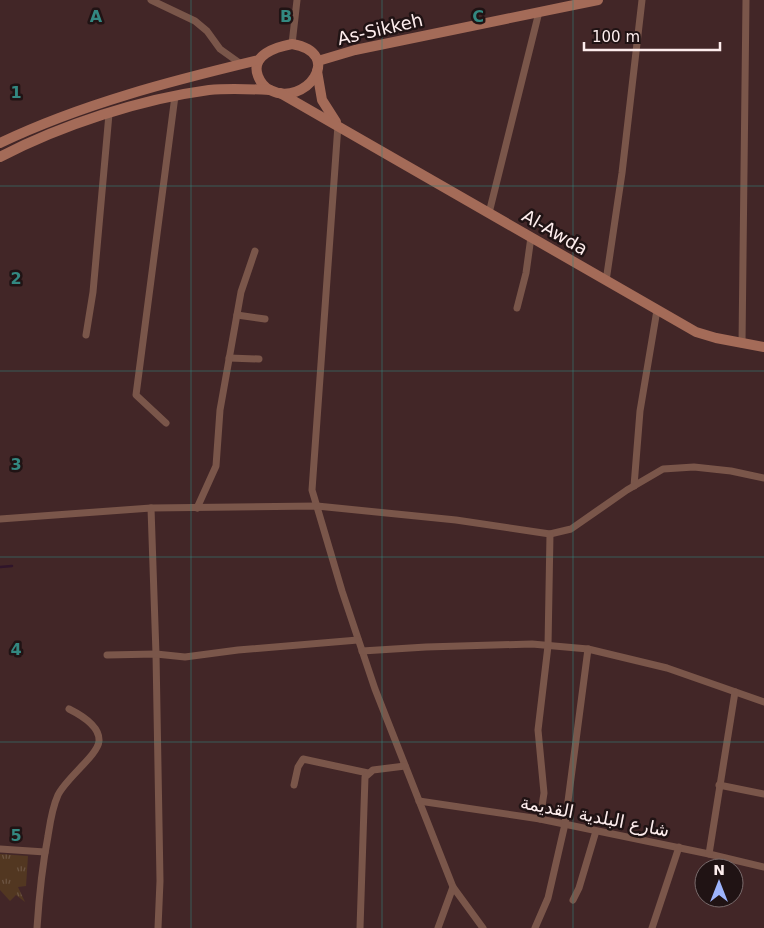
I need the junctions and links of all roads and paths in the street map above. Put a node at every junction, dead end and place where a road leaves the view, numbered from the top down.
1 (151, 0) edge
2 (297, 0) edge
3 (598, 0) edge
4 (642, 0) edge
5 (746, 0) edge
6 (539, 12) junction
7 (292, 44) junction
8 (259, 60) junction
9 (241, 64) junction
10 (317, 66) junction
11 (275, 91) junction
12 (176, 96) junction
13 (109, 114) junction
14 (338, 125) junction
15 (0, 143) edge
16 (0, 157) edge
17 (489, 213) junction
18 (531, 237) junction
19 (255, 251) dead end
20 (606, 281) junction
21 (517, 308) dead end
22 (657, 310) junction
23 (237, 315) junction
24 (265, 318) dead end
25 (86, 335) dead end
26 (742, 344) junction
27 (764, 347) edge
28 (229, 358) junction
29 (259, 359) dead end
30 (166, 423) dead end
31 (764, 478) edge
32 (634, 486) junction
33 (317, 506) junction
34 (151, 508) junction
35 (197, 508) junction
36 (0, 519) edge
37 (550, 534) junction
38 (358, 640) junction
39 (548, 646) junction
40 (588, 649) junction
41 (362, 651) junction
42 (156, 654) junction
43 (107, 655) dead end
44 (735, 692) junction
45 (764, 702) edge
46 (69, 709) dead end
47 (405, 766) junction
48 (368, 773) junction
49 (294, 785) dead end
50 (719, 785) junction
51 (764, 794) edge
52 (419, 801) junction
53 (540, 819) junction
54 (565, 824) junction
55 (596, 831) junction
56 (678, 848) junction
57 (0, 849) edge
58 (45, 852) junction
59 (709, 854) junction
60 (764, 867) edge
61 (453, 887) junction
62 (573, 900) dead end
63 (37, 928) edge
64 (158, 928) edge
65 (360, 928) edge
66 (438, 928) edge
67 (483, 928) edge
68 (535, 928) edge
69 (652, 928) edge

1 - 9 street
2 - 7 street
3 - 6 street, As-Sikkeh
4 - 20 street
5 - 26 street
6 - 10 street, As-Sikkeh
6 - 17 street
7 - 8 street
7 - 10 street
8 - 9 street
8 - 11 street
9 - 15 street
10 - 11 street
10 - 14 street
11 - 12 street
11 - 14 street, Al-Awda
12 - 13 street
12 - 30 street
13 - 16 street
13 - 25 street
14 - 17 street, Al-Awda
14 - 33 street
17 - 18 street, Al-Awda
18 - 20 street, Al-Awda
18 - 21 street
19 - 23 street
20 - 22 street, Al-Awda
22 - 26 street, Al-Awda
22 - 32 street
23 - 24 street
23 - 28 street
26 - 27 street, Al-Awda
28 - 29 street
28 - 35 street
31 - 32 street
32 - 37 street
33 - 35 street
33 - 37 street
33 - 38 street
34 - 35 street
34 - 36 street
34 - 42 street
37 - 39 street
38 - 41 street
38 - 42 street
39 - 40 street
39 - 41 street
39 - 53 street
40 - 44 street
40 - 54 street
41 - 47 street
42 - 43 street
42 - 64 street
44 - 45 street
44 - 50 street
46 - 58 street
47 - 48 street
47 - 52 street
48 - 49 street
48 - 65 street
50 - 51 street
50 - 59 street
52 - 53 street, شارع البلدية القديمة
52 - 61 street
53 - 54 street, شارع البلدية القديمة
54 - 55 street, شارع البلدية القديمة
54 - 68 street
55 - 56 street, شارع البلدية القديمة
55 - 62 street
56 - 59 street, شارع البلدية القديمة
56 - 69 street
57 - 58 street
58 - 63 street
59 - 60 street, شارع البلدية القديمة
61 - 66 street
61 - 67 street

